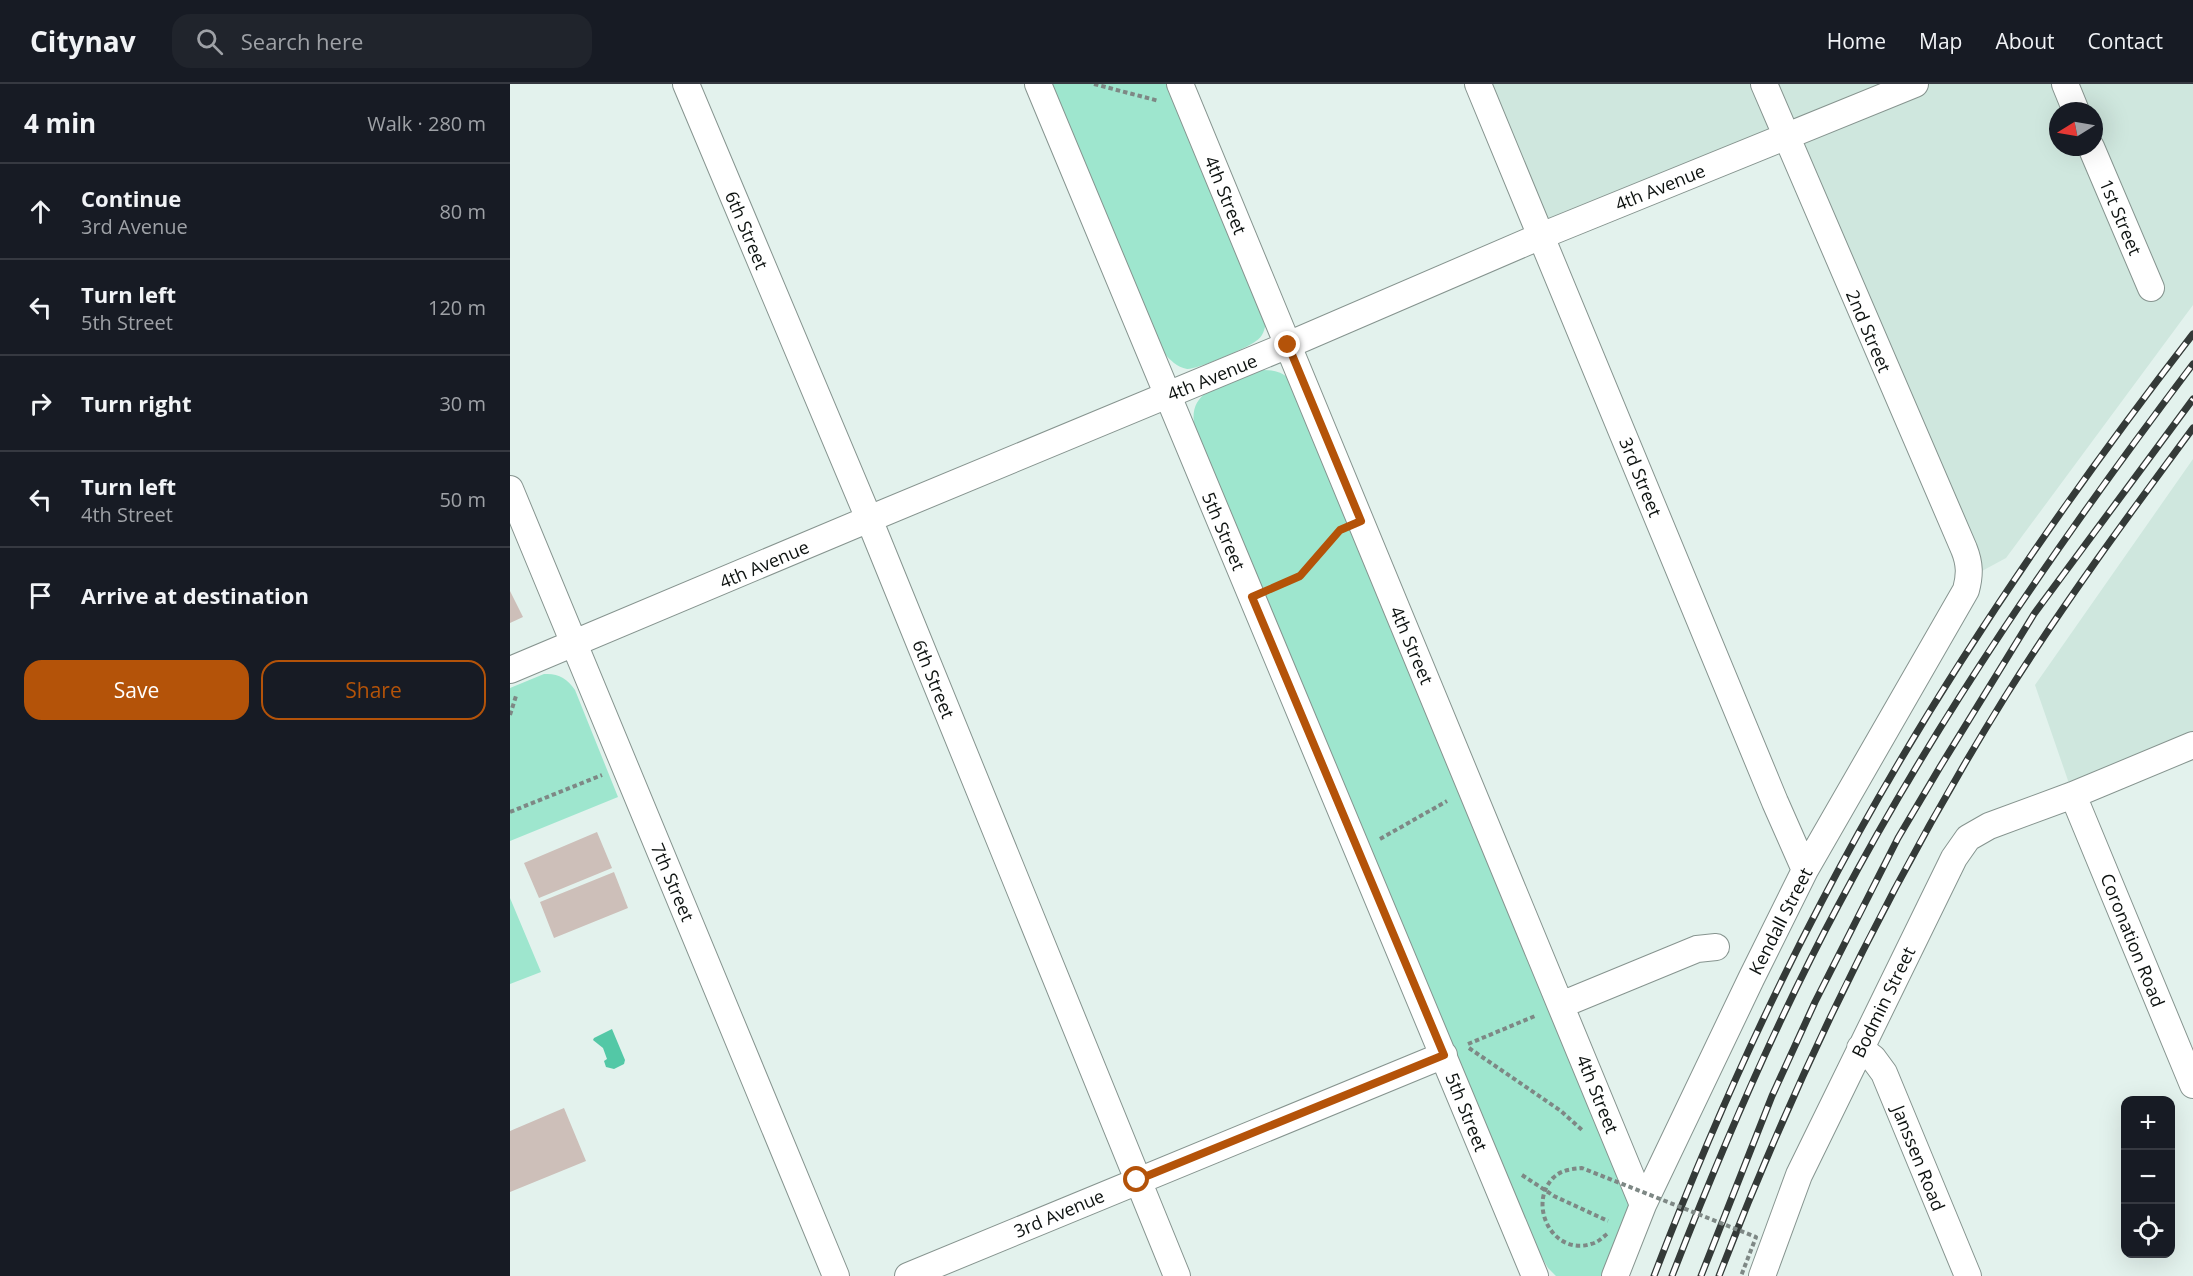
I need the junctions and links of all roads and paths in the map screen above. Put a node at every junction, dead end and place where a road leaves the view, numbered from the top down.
1 (686, 84) edge
2 (1038, 84) edge
3 (1094, 84) edge
4 (1478, 84) edge
5 (1764, 84) edge
6 (1915, 84) edge
7 (2065, 84) edge
8 (1183, 90) edge
9 (2072, 102) edge
10 (1785, 136) junction
11 (2095, 156) edge
12 (1541, 236) junction
13 (2151, 288) dead end
14 (1288, 345) junction
15 (1167, 395) junction
16 (510, 489) edge
17 (869, 519) junction
18 (1361, 521) junction
19 (1969, 578) joint
20 (1252, 597) junction
21 (574, 644) junction
22 (510, 670) edge
23 (2193, 745) edge
24 (625, 765) junction
25 (1472, 790) junction
26 (2073, 795) junction
27 (510, 812) edge
28 (1358, 849) junction
29 (1805, 870) junction
30 (1716, 947) dead end
31 (1561, 1005) junction
32 (1860, 1048) junction
33 (1444, 1055) junction
34 (2193, 1085) edge
35 (1614, 1133) junction
36 (1489, 1170) junction
37 (1137, 1180) junction
38 (1643, 1205) junction
39 (1614, 1224) dead end
40 (1607, 1234) dead end
41 (836, 1276) edge
42 (908, 1276) edge
43 (1177, 1276) edge
44 (1535, 1276) edge
45 (1615, 1276) edge
46 (1741, 1276) edge
47 (1762, 1276) edge
48 (1968, 1276) edge

1 - 17 street, 6th Street
2 - 15 street, 5th Street
3 - 8 path
4 - 12 street, 3rd Street
5 - 10 street, 2nd Street
6 - 10 street, 4th Avenue
7 - 9 street
8 - 14 street, 4th Street
10 - 12 street, 4th Avenue
10 - 19 street, 2nd Street
11 - 13 street, 1st Street
12 - 14 street, 4th Avenue
12 - 29 street, 3rd Street
14 - 15 street, 4th Avenue
14 - 18 street, 4th Street
15 - 17 street, 4th Avenue
15 - 20 street, 5th Street
16 - 21 street, 7th Street
17 - 21 street, 4th Avenue
17 - 37 street, 6th Street
18 - 20 path
18 - 25 street, 4th Street
19 - 29 street, Kendall Street
20 - 28 street, 5th Street
21 - 22 street, 4th Avenue
21 - 24 street, 7th Street
23 - 26 street
24 - 27 path
24 - 41 street, 7th Street
25 - 28 path
25 - 31 street, 4th Street
26 - 32 street, Bodmin Street
26 - 34 street, Coronation Road
28 - 33 street, 5th Street
29 - 38 street, Kendall Street
30 - 31 street
31 - 35 street, 4th Street
31 - 35 path
32 - 47 street, Bodmin Street
32 - 48 street, Janssen Road
33 - 36 street, 5th Street
33 - 37 street, 3rd Avenue
35 - 38 street, 4th Street
36 - 39 path
36 - 44 street, 5th Street
37 - 42 street, 3rd Avenue
37 - 43 street, 6th Street
38 - 45 street, Kendall Street
40 - 46 path, bridge

